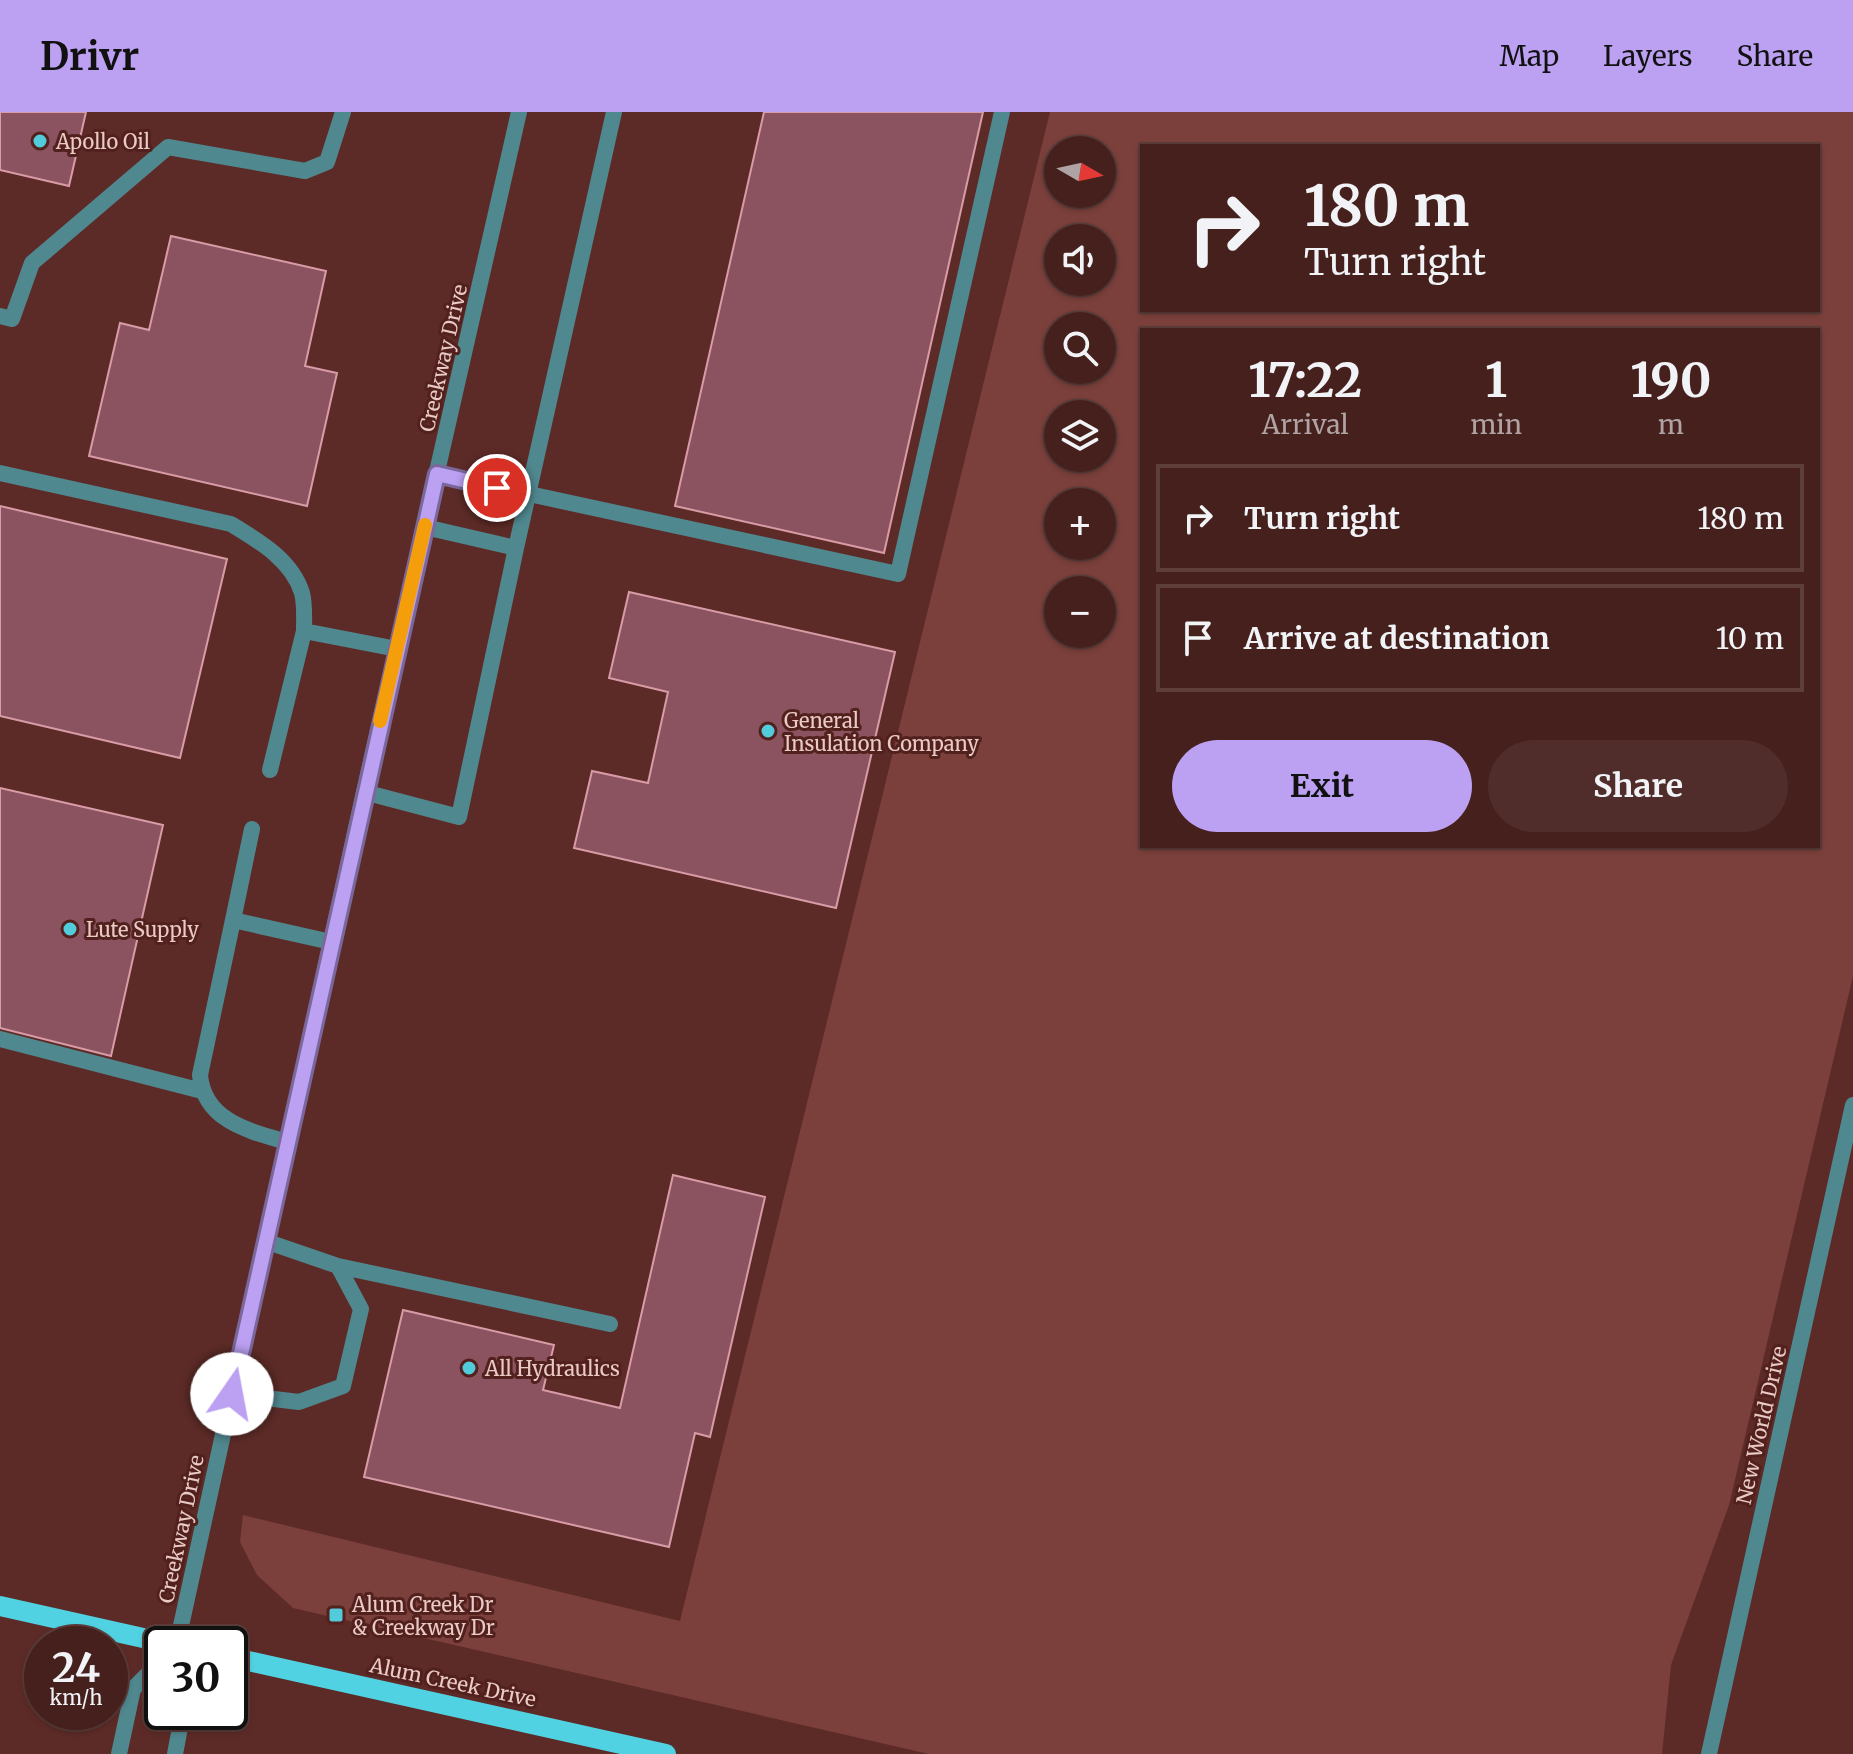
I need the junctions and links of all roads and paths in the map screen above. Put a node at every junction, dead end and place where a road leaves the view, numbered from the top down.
1 (343, 112) edge
2 (519, 112) edge
3 (614, 112) edge
4 (1002, 112) edge
5 (0, 316) edge
6 (0, 473) edge
7 (437, 474) junction
8 (528, 496) junction
9 (425, 527) junction
10 (516, 548) junction
11 (304, 631) junction
12 (397, 649) junction
13 (270, 770) dead end
14 (364, 792) junction
15 (252, 829) dead end
16 (233, 920) junction
17 (331, 942) junction
18 (0, 1039) edge
19 (202, 1091) junction
20 (1853, 1105) edge
21 (287, 1142) junction
22 (265, 1241) junction
23 (338, 1266) junction
24 (610, 1324) dead end
25 (232, 1394) junction
26 (0, 1606) edge
27 (181, 1626) edge
28 (144, 1638) edge
29 (248, 1661) edge
30 (144, 1678) edge
31 (180, 1730) edge
32 (119, 1754) edge
33 (175, 1754) edge
34 (666, 1754) edge
35 (1709, 1754) edge

1 - 5 street
2 - 7 street, Creekway Drive
3 - 8 street
4 - 8 street
6 - 11 street
7 - 8 street
7 - 9 street, Creekway Drive
8 - 10 street
9 - 10 street
9 - 12 street, Creekway Drive
10 - 14 street
11 - 12 street
11 - 13 street
12 - 14 street, Creekway Drive
14 - 17 street, Creekway Drive
15 - 16 street
16 - 17 street
16 - 19 street
17 - 21 street, Creekway Drive
18 - 19 street
19 - 21 street
20 - 35 street, New World Drive
21 - 22 street, Creekway Drive
22 - 23 street
22 - 25 street, Creekway Drive
23 - 24 street
23 - 25 street
25 - 27 street, Creekway Drive
26 - 28 main road
29 - 34 main road, Alum Creek Drive
30 - 32 street
31 - 33 street

